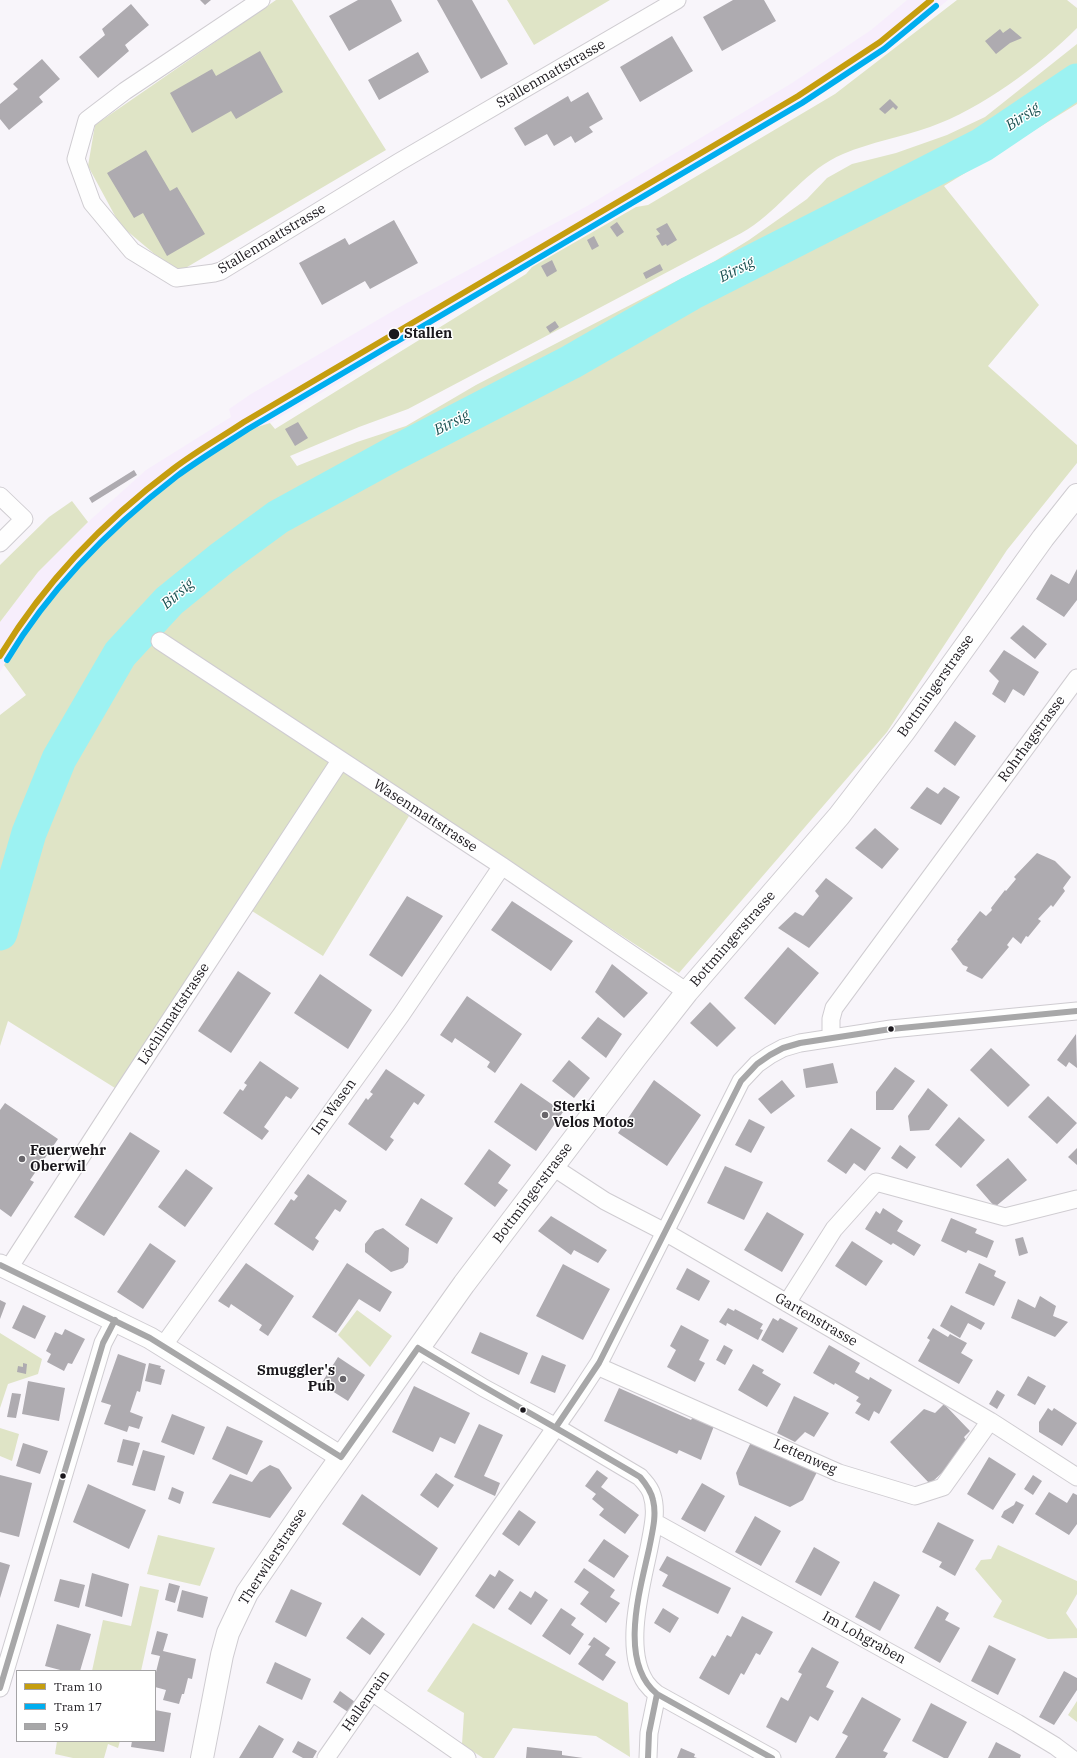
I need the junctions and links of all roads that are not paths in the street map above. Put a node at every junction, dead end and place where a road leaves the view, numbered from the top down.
1 (261, 0) edge
2 (677, 0) edge
3 (1077, 495) edge
4 (0, 496) edge
5 (0, 543) edge
6 (160, 641) dead end
7 (1077, 678) edge
8 (340, 761) junction
9 (502, 866) junction
10 (687, 992) junction
11 (1077, 1011) edge
12 (831, 1037) junction
13 (553, 1167) junction
14 (1077, 1199) edge
15 (665, 1232) junction
16 (5, 1266) edge
17 (787, 1303) junction
18 (115, 1320) junction
19 (163, 1346) junction
20 (418, 1348) junction
21 (597, 1366) junction
22 (990, 1422) junction
23 (556, 1427) junction
24 (341, 1457) junction
25 (1077, 1477) edge
26 (654, 1522) junction
27 (0, 1688) edge
28 (372, 1692) junction
29 (657, 1694) junction
30 (202, 1758) edge
31 (326, 1758) edge
32 (467, 1758) edge
33 (648, 1758) edge
34 (772, 1758) edge
35 (1071, 1758) edge

1 - 2 street, Stallenmattstrasse
3 - 10 main road, Bottmingerstrasse
4 - 5 street
6 - 8 street, Wasenmattstrasse
7 - 12 street, Rohrhagstrasse
8 - 9 street, Wasenmattstrasse
8 - 16 street, Löchlimattstrasse
9 - 10 street, Wasenmattstrasse
9 - 19 street, Im Wasen
10 - 13 main road, Bottmingerstrasse
11 - 12 street, Hallenrain
12 - 15 street, Hallenrain
13 - 15 street, Gartenstrasse
13 - 20 main road, Bottmingerstrasse
14 - 17 street
15 - 17 street, Gartenstrasse
15 - 21 street, Hallenrain
16 - 18 street
17 - 22 street, Gartenstrasse
18 - 19 street
18 - 27 street
19 - 24 street
20 - 23 street
20 - 24 main road, Bottmingerstrasse
21 - 22 street, Lettenweg
21 - 23 street, Hallenrain
22 - 25 street, Gartenstrasse
23 - 26 street
23 - 28 street, Hallenrain
24 - 30 main road, Therwilerstrasse
26 - 29 street
26 - 35 street, Im Lohgraben
28 - 31 street, Hallenrain
28 - 32 street
29 - 33 street
29 - 34 street

